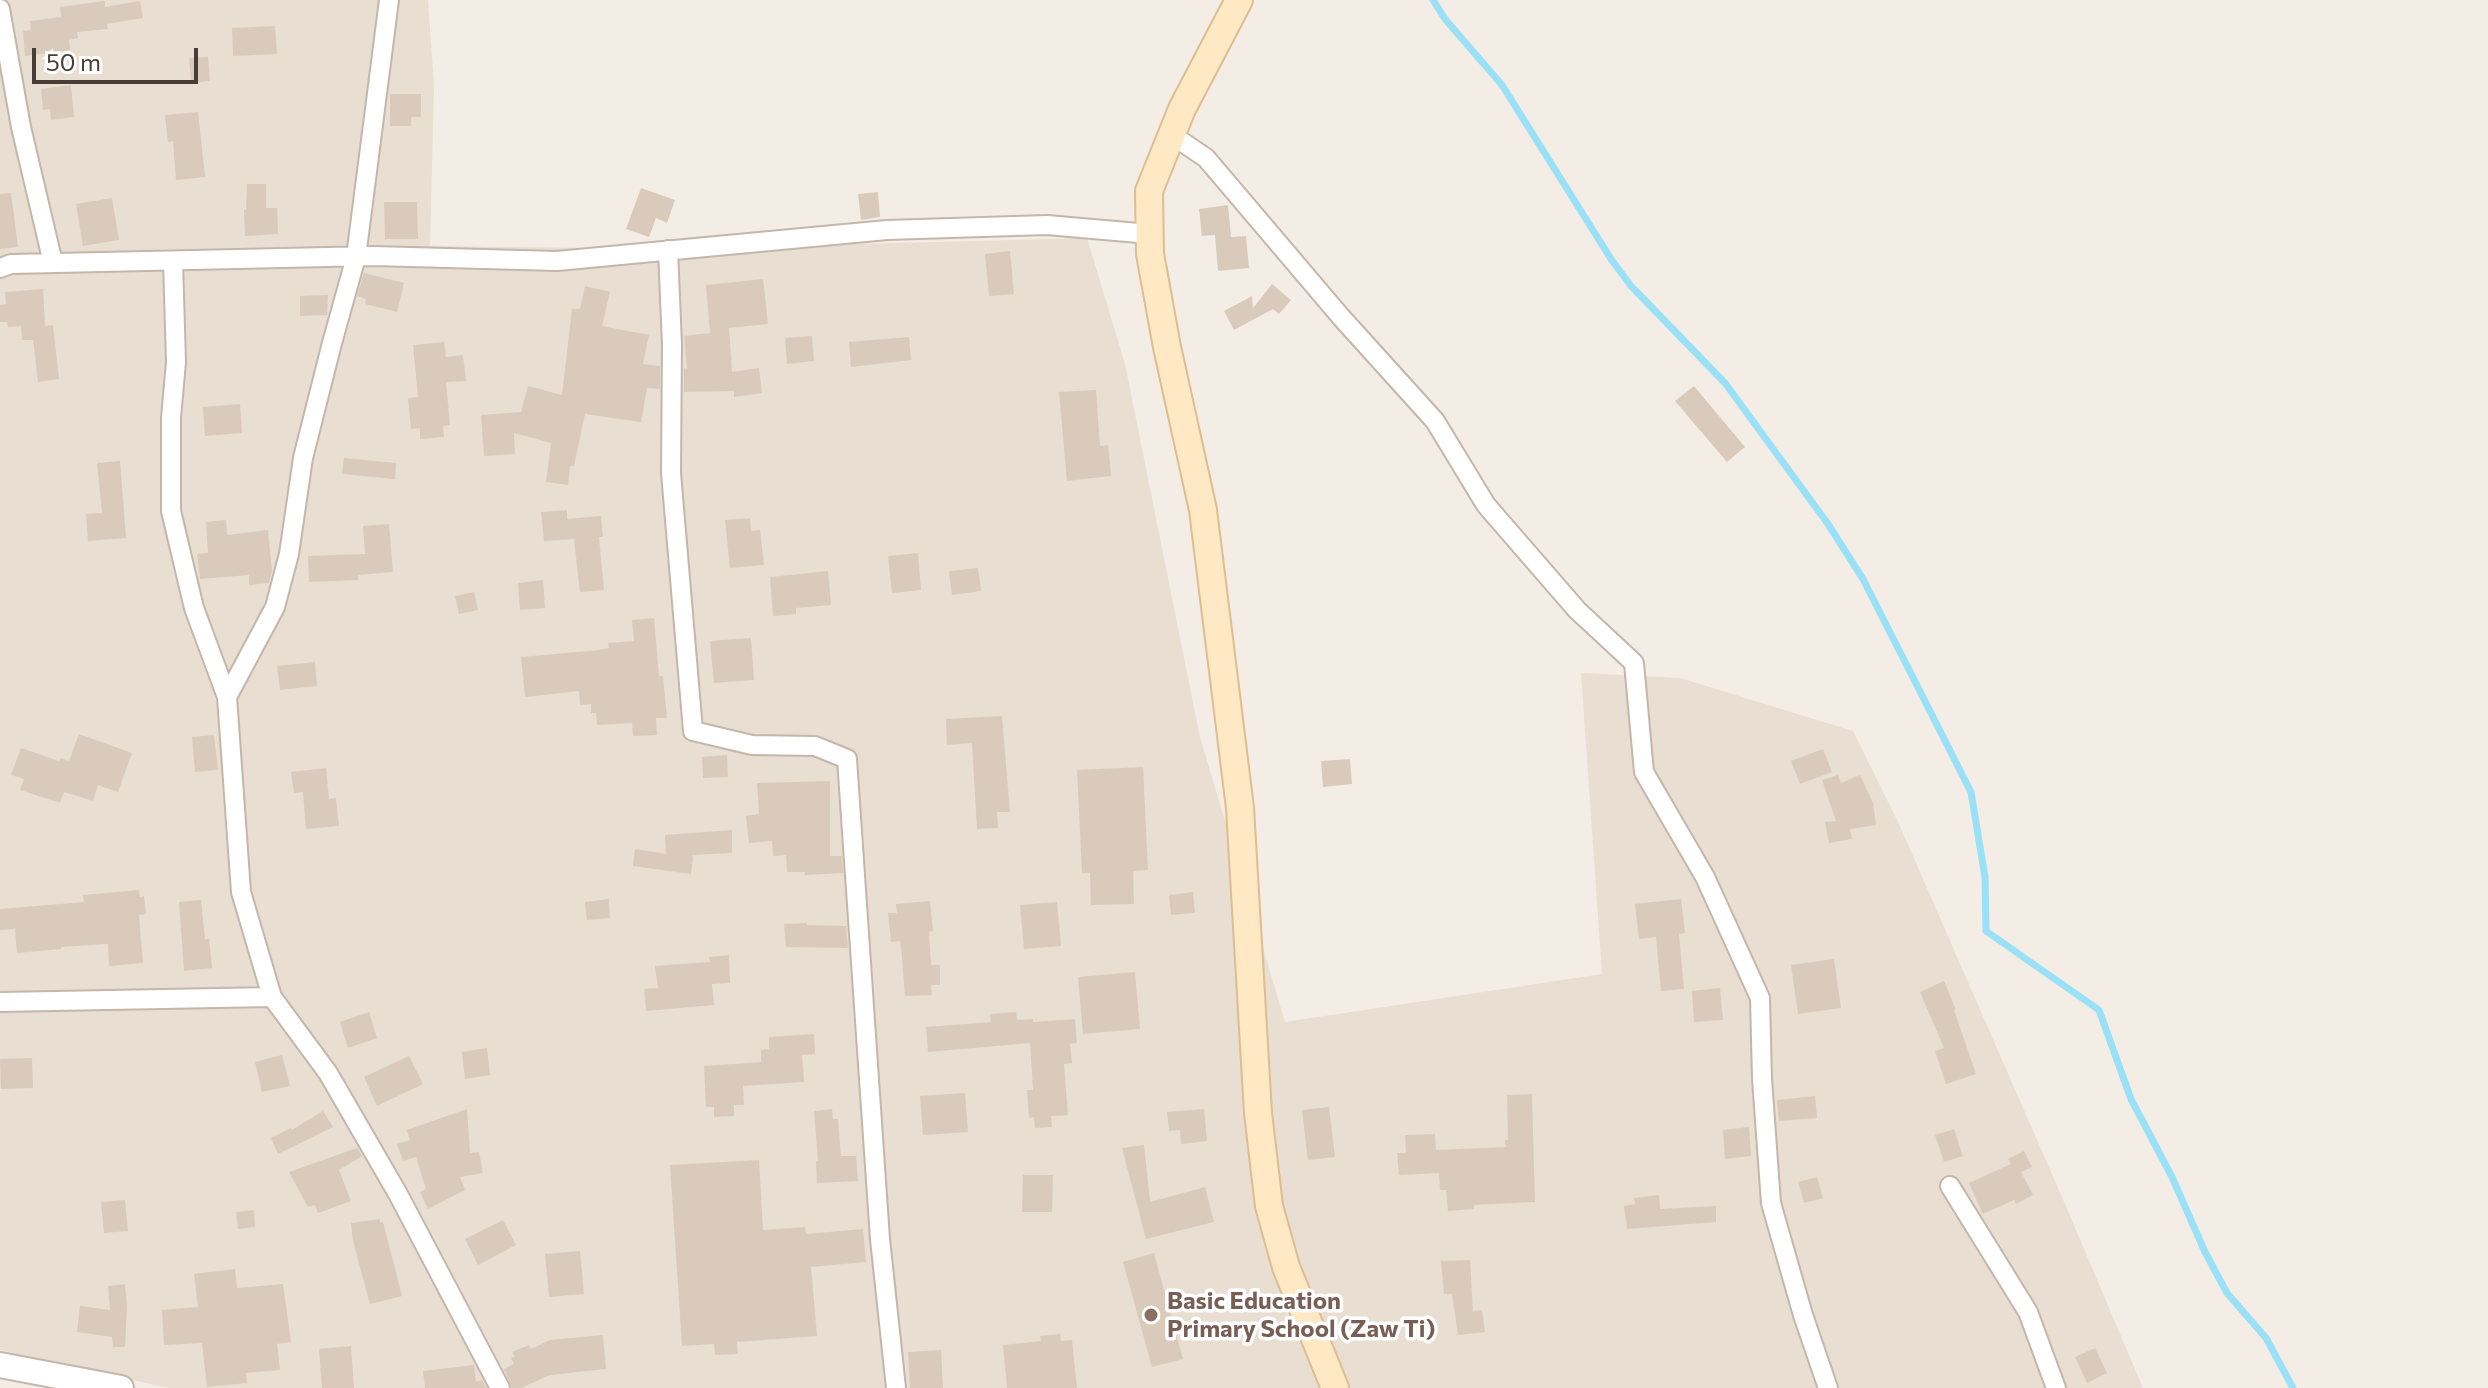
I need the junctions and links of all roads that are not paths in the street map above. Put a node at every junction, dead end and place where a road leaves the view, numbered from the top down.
1 (389, 0) edge
2 (1239, 0) edge
3 (0, 9) edge
4 (1172, 135) junction
5 (1150, 234) junction
6 (668, 250) junction
7 (356, 257) junction
8 (173, 261) junction
9 (53, 263) junction
10 (0, 268) edge
11 (227, 697) junction
12 (272, 997) junction
13 (0, 1002) edge
14 (1950, 1186) dead end
15 (0, 1365) edge
16 (121, 1388) edge
17 (500, 1388) edge
18 (896, 1388) edge
19 (1335, 1388) edge
20 (1828, 1388) edge
21 (2056, 1388) edge

1 - 7 street
2 - 4 main road
3 - 9 street
4 - 5 main road
4 - 20 street
5 - 6 street
5 - 19 main road
6 - 7 street
6 - 18 street
7 - 8 street
7 - 11 street
8 - 9 street
8 - 11 street
9 - 10 street
11 - 12 street
12 - 13 street
12 - 17 street
14 - 21 street
15 - 16 street

